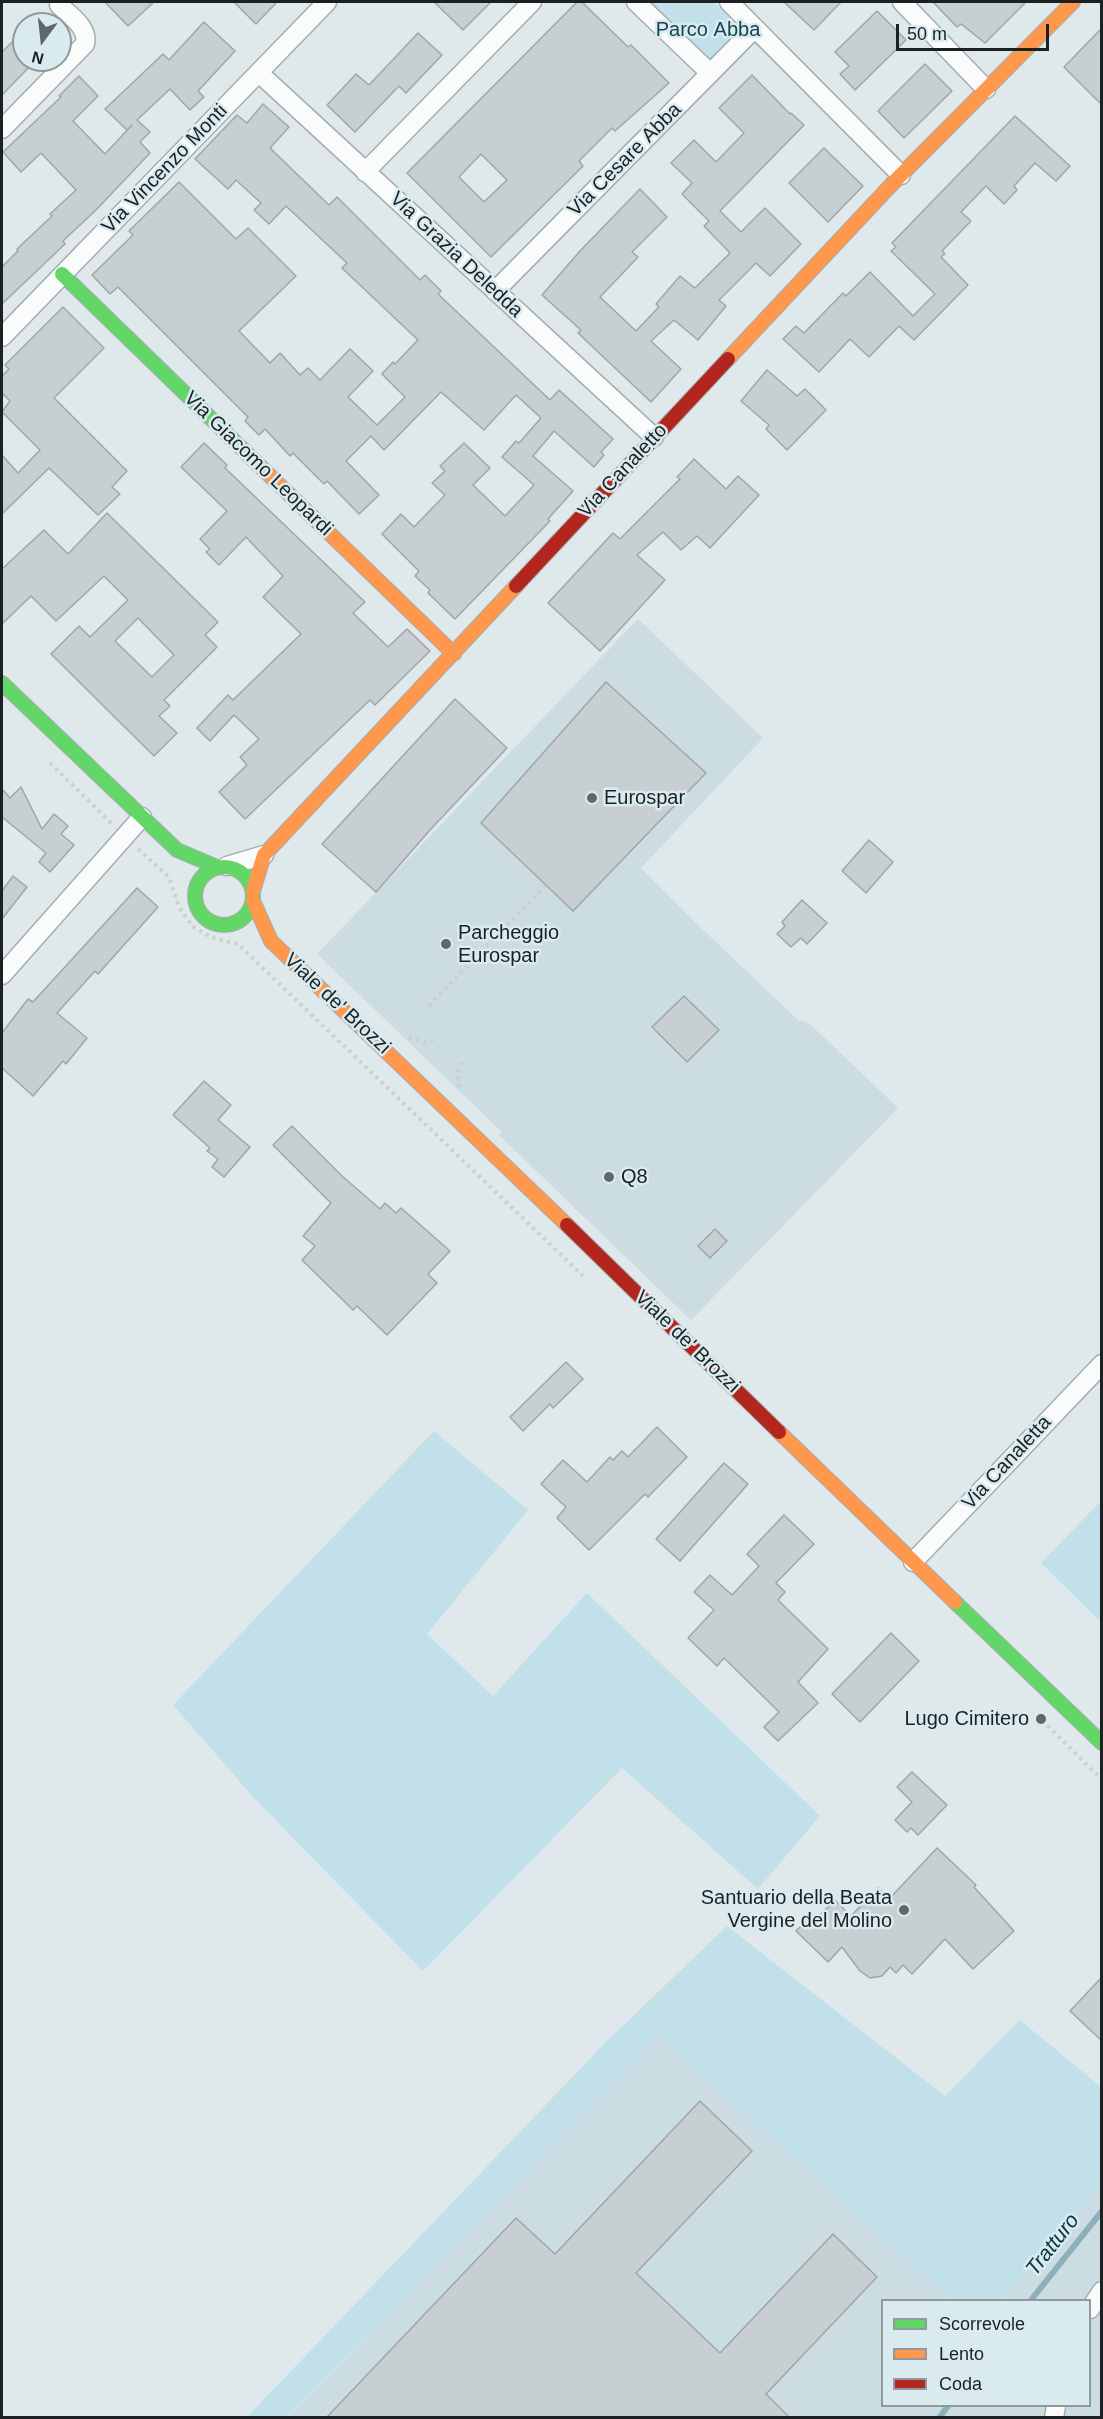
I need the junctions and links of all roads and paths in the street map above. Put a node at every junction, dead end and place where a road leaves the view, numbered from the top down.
1 (327, 2) edge
2 (532, 2) edge
3 (636, 2) edge
4 (729, 2) edge
5 (902, 2) edge
6 (1072, 2) edge
7 (58, 5) dead end
8 (755, 28) junction
9 (259, 73) junction
10 (710, 74) junction
11 (986, 89) junction
12 (2, 129) edge
13 (365, 172) junction
14 (901, 175) junction
15 (62, 274) junction
16 (495, 291) junction
17 (2, 337) edge
18 (654, 437) junction
19 (454, 654) junction
20 (2, 683) edge
21 (49, 762) dead end
22 (142, 817) junction
23 (125, 836) junction
24 (177, 850) junction
25 (264, 855) junction
26 (222, 867) junction
27 (545, 885) dead end
28 (195, 896) junction
29 (253, 896) junction
30 (226, 925) junction
31 (271, 941) junction
32 (2, 975) edge
33 (429, 1006) dead end
34 (584, 1276) dead end
35 (1101, 1364) edge
36 (913, 1563) junction
37 (1036, 1714) dead end
38 (1101, 1743) edge
39 (1101, 1780) edge
40 (1101, 2291) edge
41 (1091, 2306) edge

1 - 9 street, Via Vincenzo Monti
2 - 13 street
3 - 10 street
4 - 8 street
5 - 11 street
6 - 11 street, Via Canaletto
7 - 12 street
8 - 10 street, Via Cesare Abba
8 - 14 street
9 - 13 street, Via Grazia Deledda
9 - 15 street, Via Vincenzo Monti
10 - 16 street, Via Cesare Abba
11 - 14 street, Via Canaletto
13 - 16 street, Via Grazia Deledda
14 - 18 street, Via Canaletto
15 - 17 street, Via Vincenzo Monti
15 - 19 street, Via Giacomo Leopardi
16 - 18 street, Via Grazia Deledda
18 - 19 street, Via Canaletto
19 - 25 street, Via Canaletto
20 - 22 street, Viale de' Brozzi
21 - 23 path
22 - 23 street
22 - 24 street, Viale de' Brozzi
23 - 32 street
23 - 34 path
24 - 26 street, Viale de' Brozzi
24 - 28 street, Viale de' Brozzi
25 - 26 street
25 - 29 street, Via Canaletto
26 - 28 street
26 - 29 street, Viale de' Brozzi
27 - 33 path
28 - 30 street, Viale de' Brozzi
29 - 30 street
29 - 31 street, Viale de' Brozzi
30 - 31 street, Viale de' Brozzi
31 - 36 street, Viale de' Brozzi
35 - 36 street, Via Canaletta
36 - 38 street, Viale de' Brozzi
37 - 39 path
40 - 41 street

